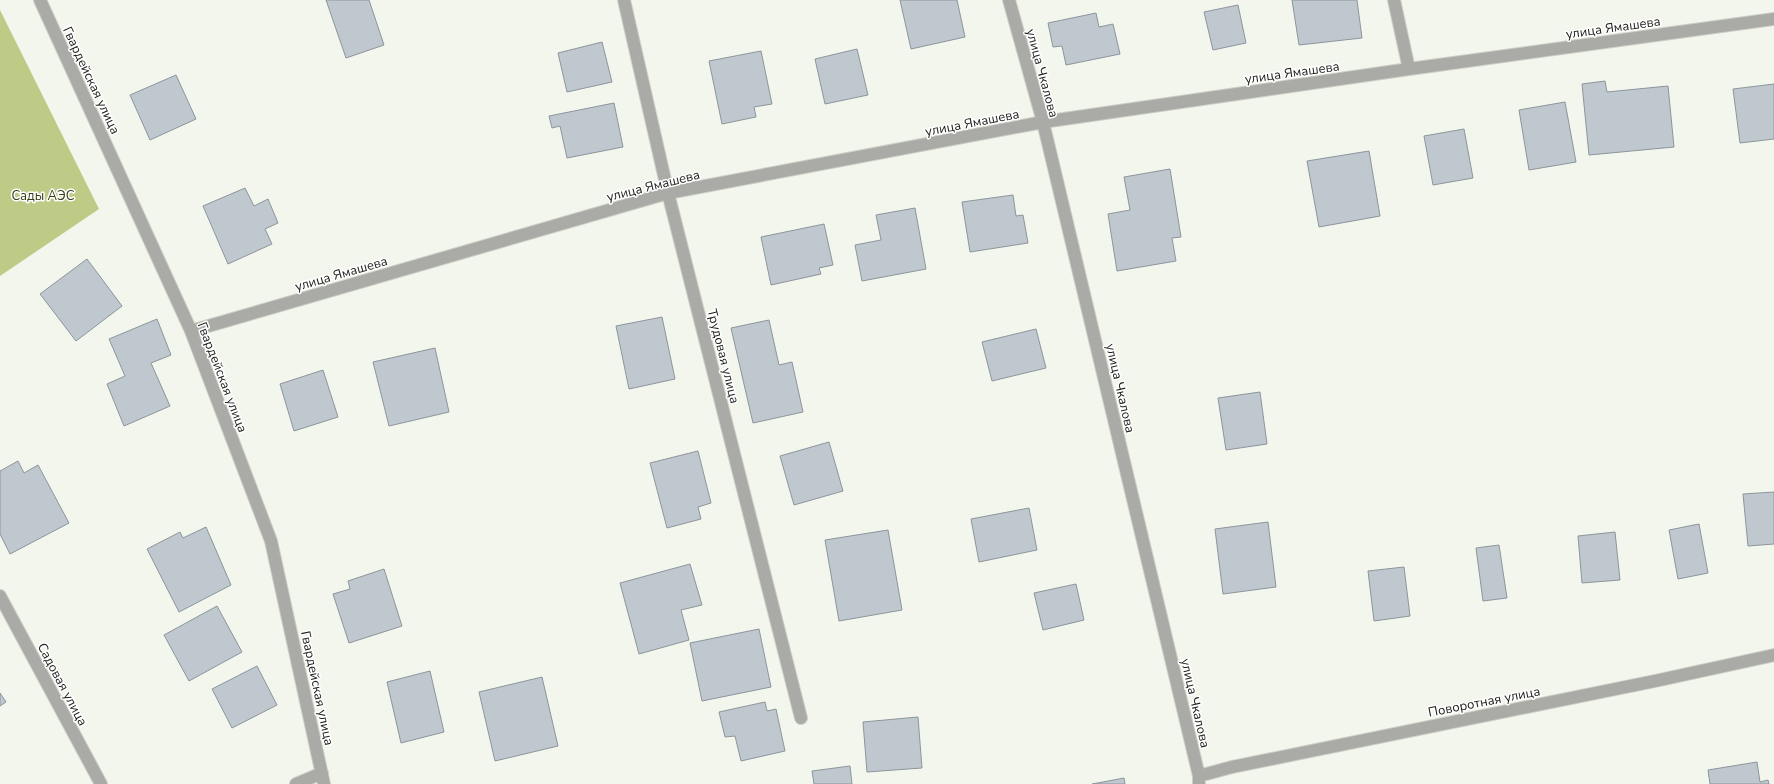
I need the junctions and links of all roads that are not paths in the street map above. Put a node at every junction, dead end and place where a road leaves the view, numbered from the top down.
1 (40, 0) edge
2 (624, 0) edge
3 (1009, 0) edge
4 (1394, 0) edge
5 (1774, 19) edge
6 (1409, 69) junction
7 (1043, 122) junction
8 (668, 193) junction
9 (191, 331) junction
10 (0, 596) edge
11 (1774, 655) edge
12 (801, 718) dead end
13 (323, 778) edge
14 (1199, 780) edge
15 (101, 784) edge
16 (296, 784) edge

1 - 9 street, Гвардейская улица
2 - 8 street, Трудовая улица
3 - 7 street, улица Чкалова
4 - 6 street
5 - 6 street, улица Ямашева
6 - 7 street, улица Ямашева
7 - 8 street, улица Ямашева
7 - 14 street, улица Чкалова
8 - 9 street, улица Ямашева
8 - 12 street, Трудовая улица
9 - 13 street, Гвардейская улица
10 - 15 street, Садовая улица
11 - 14 street, Поворотная улица
13 - 16 street

